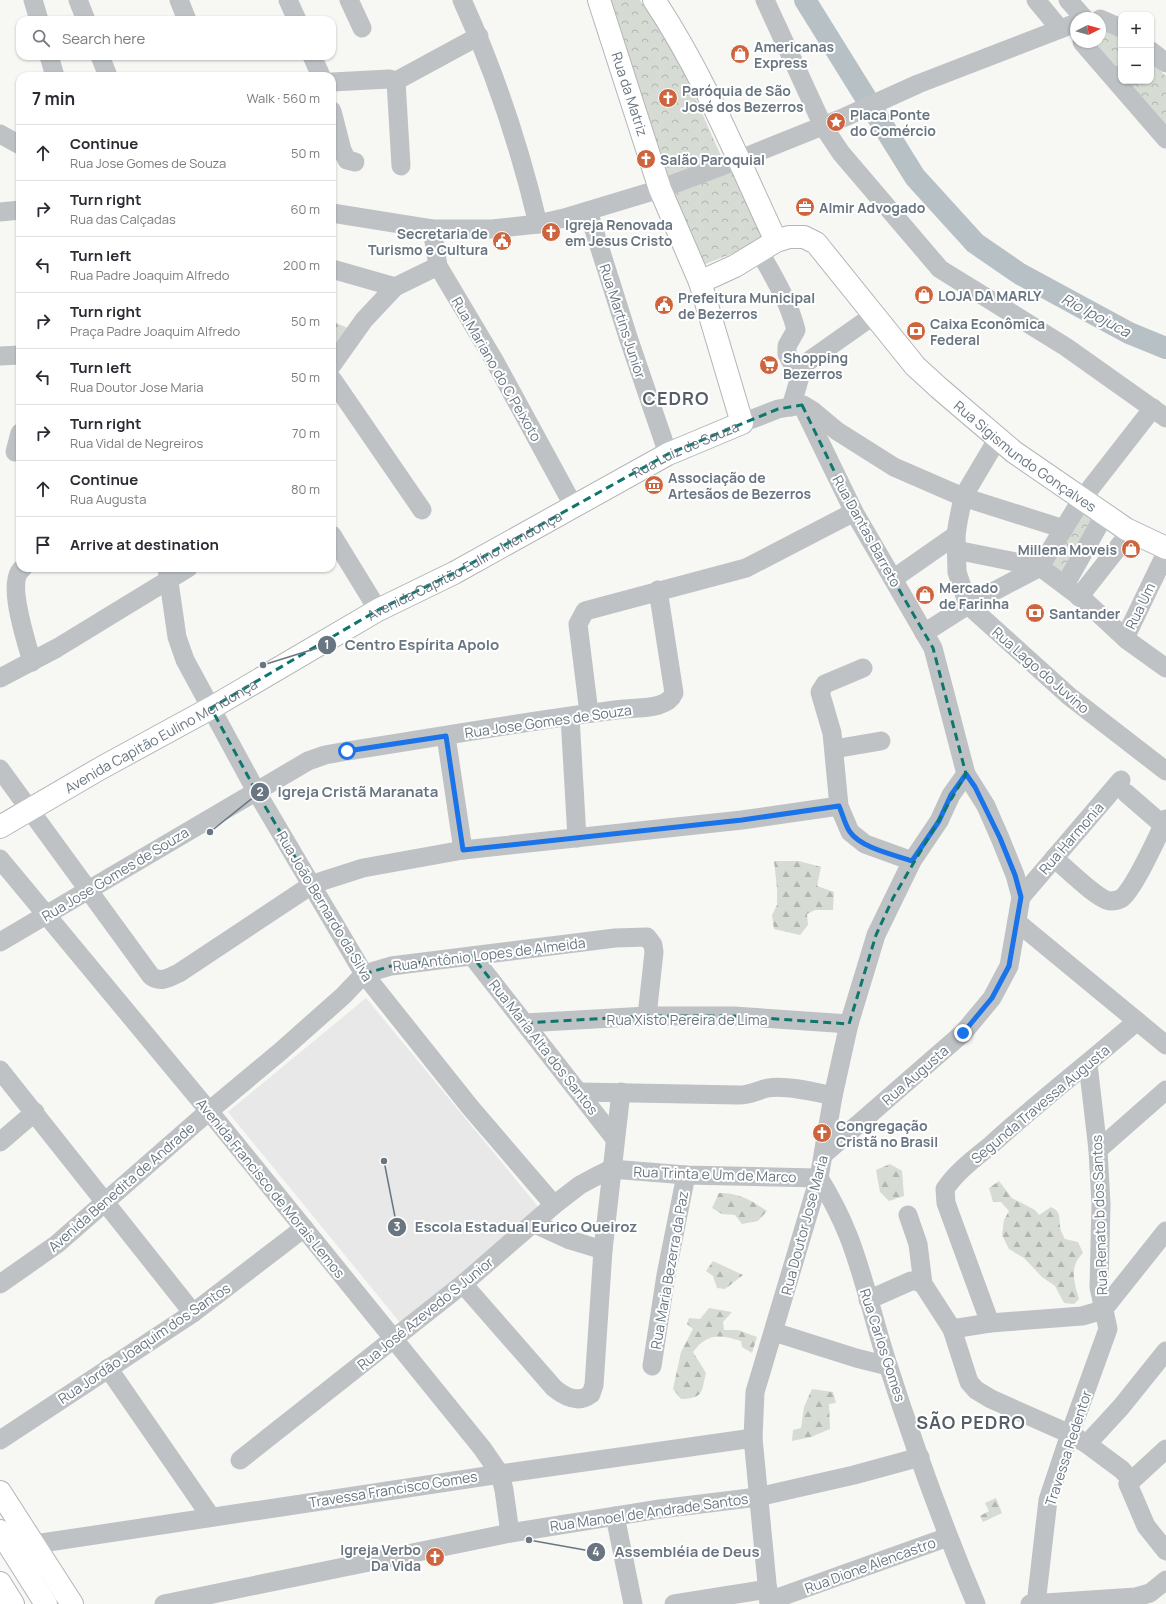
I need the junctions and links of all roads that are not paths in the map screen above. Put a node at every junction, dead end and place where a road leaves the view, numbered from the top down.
1 (33, 0) edge
2 (78, 0) edge
3 (178, 0) edge
4 (288, 0) edge
5 (349, 0) edge
6 (462, 0) edge
7 (599, 0) edge
8 (654, 0) edge
9 (765, 0) edge
10 (1036, 0) edge
11 (1068, 0) edge
12 (1070, 12) edge
13 (38, 16) edge
14 (84, 16) edge
15 (185, 16) edge
16 (295, 16) edge
17 (1106, 20) edge
18 (1070, 24) edge
19 (1118, 26) edge
20 (1070, 27) edge
21 (362, 28) dead end
22 (479, 36) junction
23 (1087, 48) edge
24 (1154, 53) edge
25 (50, 60) edge
26 (102, 60) edge
27 (314, 60) edge
28 (1166, 63) edge
29 (54, 72) edge
30 (106, 72) edge
31 (319, 72) edge
32 (389, 81) junction
33 (336, 82) edge
34 (823, 126) junction
35 (336, 127) edge
36 (0, 134) edge
37 (1166, 139) edge
38 (16, 143) edge
39 (738, 160) junction
40 (355, 162) dead end
41 (401, 166) dead end
42 (660, 188) junction
43 (16, 210) edge
44 (588, 211) junction
45 (0, 212) edge
46 (336, 214) edge
47 (538, 224) junction
48 (432, 229) junction
49 (768, 246) junction
50 (438, 266) junction
51 (336, 270) edge
52 (700, 282) junction
53 (395, 287) junction
54 (874, 315) junction
55 (16, 355) edge
56 (0, 356) edge
57 (336, 359) edge
58 (796, 370) junction
59 (336, 385) edge
60 (796, 406) junction
61 (1160, 413) edge
62 (742, 423) junction
63 (998, 438) junction
64 (16, 448) edge
65 (15, 452) dead end
66 (668, 454) junction
67 (963, 497) junction
68 (1082, 499) junction
69 (573, 505) junction
70 (422, 510) dead end
71 (854, 512) junction
72 (1105, 514) junction
73 (1064, 529) junction
74 (1131, 531) junction
75 (336, 542) edge
76 (956, 542) junction
77 (1166, 548) edge
78 (1166, 553) edge
79 (1040, 567) junction
80 (18, 572) edge
81 (167, 574) edge
82 (893, 579) junction
83 (658, 590) junction
84 (1072, 591) junction
85 (968, 606) junction
86 (378, 610) junction
87 (924, 633) junction
88 (1125, 638) junction
89 (32, 662) junction
90 (863, 668) dead end
91 (1166, 668) edge
92 (0, 678) edge
93 (211, 708) junction
94 (589, 713) junction
95 (570, 717) junction
96 (446, 736) junction
97 (881, 741) dead end
98 (834, 749) junction
99 (0, 769) edge
100 (1166, 771) edge
101 (966, 774) junction
102 (256, 791) junction
103 (839, 806) junction
104 (30, 810) junction
105 (1165, 822) edge
106 (0, 827) edge
107 (578, 838) junction
108 (463, 850) junction
109 (1054, 858) junction
110 (0, 859) edge
111 (912, 861) junction
112 (313, 884) junction
113 (87, 889) junction
114 (1021, 897) junction
115 (46, 915) junction
116 (1017, 922) junction
117 (0, 942) edge
118 (472, 956) junction
119 (364, 974) junction
120 (647, 1016) junction
121 (1137, 1021) junction
122 (525, 1023) junction
123 (849, 1024) junction
124 (1166, 1045) edge
125 (1088, 1064) junction
126 (0, 1070) edge
127 (1166, 1090) edge
128 (579, 1092) junction
129 (621, 1092) junction
130 (833, 1096) junction
131 (209, 1111) junction
132 (35, 1112) junction
133 (615, 1139) junction
134 (0, 1142) edge
135 (1098, 1150) junction
136 (824, 1154) junction
137 (611, 1169) junction
138 (686, 1174) junction
139 (819, 1178) junction
140 (104, 1202) junction
141 (554, 1205) junction
142 (908, 1214) dead end
143 (533, 1223) junction
144 (304, 1228) junction
145 (1166, 1231) edge
146 (603, 1250) junction
147 (0, 1284) edge
148 (463, 1284) junction
149 (923, 1284) junction
150 (868, 1300) junction
151 (193, 1313) junction
152 (1105, 1314) junction
153 (990, 1323) junction
154 (952, 1329) junction
155 (774, 1332) junction
156 (393, 1339) junction
157 (1166, 1351) edge
158 (652, 1366) dead end
159 (888, 1366) junction
160 (108, 1368) junction
161 (1070, 1434) junction
162 (753, 1438) junction
163 (0, 1440) edge
164 (1087, 1444) junction
165 (1166, 1449) edge
166 (920, 1457) junction
167 (240, 1460) dead end
168 (500, 1474) junction
169 (1128, 1484) junction
170 (0, 1492) edge
171 (758, 1497) junction
172 (615, 1516) junction
173 (211, 1517) junction
174 (0, 1531) edge
175 (510, 1533) junction
176 (948, 1537) junction
177 (35, 1544) junction
178 (1166, 1551) edge
179 (1166, 1580) edge
180 (0, 1583) edge
181 (769, 1598) edge
182 (1034, 1603) edge
183 (13, 1604) edge
184 (46, 1604) edge
185 (72, 1604) edge
186 (164, 1604) edge
187 (633, 1604) edge
188 (674, 1604) edge
189 (976, 1604) edge

1 - 13 street
2 - 14 street
3 - 15 street
4 - 16 street
5 - 21 street
6 - 22 street
7 - 42 main road, Rua da Matriz
8 - 39 main road
9 - 34 street
10 - 18 street
11 - 12 street
17 - 19 street
20 - 34 street
22 - 32 street
22 - 47 street
23 - 37 street
24 - 28 street
25 - 29 street
26 - 30 street
27 - 31 street
32 - 33 street
32 - 41 street
34 - 39 street
34 - 61 street
35 - 40 street
36 - 38 street
39 - 42 street
39 - 49 main road
42 - 44 street
42 - 52 main road, Rua da Matriz
43 - 45 street
44 - 47 street
44 - 66 street, Rua Martins Junior
46 - 48 street
47 - 48 street
48 - 50 street, Rua Mariano do C Peixoto
49 - 52 main road
49 - 54 main road, Rua Sigismundo Gonçalves
49 - 58 street
50 - 53 street
50 - 69 street, Rua Mariano do C Peixoto
51 - 53 street
52 - 62 main road, Rua da Matriz
53 - 57 street
54 - 58 street
54 - 63 main road, Rua Sigismundo Gonçalves
55 - 56 street
58 - 60 street
59 - 70 street
60 - 62 street, Rua Luiz de Souza
60 - 67 street
60 - 71 street, Rua Dantas Barreto
61 - 68 street
62 - 66 main road, Rua Luiz de Souza
63 - 67 street
63 - 68 main road, Rua Sigismundo Gonçalves
64 - 65 street
66 - 69 main road, Rua Luiz de Souza
67 - 73 street
67 - 76 street
68 - 72 main road, Rua Sigismundo Gonçalves
68 - 73 street
69 - 86 main road, Avenida Capitão Eulino Mendonça
71 - 82 street, Rua Dantas Barreto
71 - 83 street
72 - 74 main road, Rua Sigismundo Gonçalves
72 - 84 street
73 - 79 street
74 - 77 main road, Rua Sigismundo Gonçalves
74 - 84 street
75 - 86 street
76 - 79 street
76 - 82 street
76 - 85 street
78 - 88 street, Rua Um
79 - 84 street
79 - 85 street
80 - 89 street
81 - 89 street
81 - 93 street, Rua João Bernardo da Silva
82 - 87 street, Rua Dantas Barreto
83 - 94 street
83 - 94 street, Rua Jose Gomes de Souza
84 - 88 street
85 - 87 street
85 - 100 street, Rua Lago do Juvino
86 - 93 main road, Avenida Capitão Eulino Mendonça
87 - 101 street, Rua Dantas Barreto
88 - 91 street
89 - 92 street
90 - 98 street
93 - 102 street, Rua João Bernardo da Silva
93 - 104 main road, Avenida Capitão Eulino Mendonça
94 - 95 street, Rua Jose Gomes de Souza
95 - 96 street, Rua Jose Gomes de Souza
95 - 107 street
96 - 102 street, Rua Jose Gomes de Souza
96 - 108 street
97 - 98 street
98 - 103 street
99 - 104 street
101 - 111 street, Rua Doutor Jose Maria
101 - 114 street, Rua Dantas Barreto
102 - 112 street, Rua João Bernardo da Silva
102 - 113 street, Rua Jose Gomes de Souza
103 - 107 street
103 - 111 street
104 - 106 main road, Avenida Capitão Eulino Mendonça
104 - 113 street
105 - 109 street, Rua Harmonia
105 - 109 street
107 - 108 street
108 - 112 street
109 - 114 street, Rua Harmonia
110 - 115 street, Avenida Francisco de Morais Lemos
111 - 123 street, Rua Doutor Jose Maria
112 - 113 street
112 - 119 street, Rua João Bernardo da Silva
113 - 115 street, Rua Jose Gomes de Souza
114 - 116 street, Rua Augusta
115 - 117 street, Rua Jose Gomes de Souza
115 - 131 street, Avenida Francisco de Morais Lemos
116 - 121 street
116 - 136 street, Rua Augusta
118 - 119 street, Rua Antônio Lopes de Almeida
118 - 120 street, Rua Antônio Lopes de Almeida
118 - 122 street, Rua Maria Alta dos Santos
119 - 131 street, Avenida Benedita de Andrade
119 - 141 street, Rua João Bernardo da Silva
120 - 122 street, Rua Xisto Pereira de Lima
120 - 123 street, Rua Xisto Pereira de Lima
121 - 124 street
121 - 125 street, Segunda Travessa Augusta
122 - 128 street, Rua Maria Alta dos Santos
123 - 130 street, Rua Doutor Jose Maria
125 - 135 street, Rua Renato b dos Santos
125 - 153 street, Segunda Travessa Augusta
126 - 132 street
127 - 135 street
128 - 129 street
128 - 133 street, Rua Maria Alta dos Santos
129 - 130 street
129 - 133 street
130 - 136 street, Rua Doutor Jose Maria
131 - 140 street, Avenida Benedita de Andrade
131 - 144 street, Avenida Francisco de Morais Lemos
132 - 134 street
132 - 140 street
133 - 137 street
135 - 152 street, Rua Renato b dos Santos
136 - 139 street, Rua Doutor Jose Maria
137 - 138 street, Rua Trinta e Um de Marco
137 - 141 street, Rua José Azevedo S Junior
137 - 146 street
138 - 139 street, Rua Trinta e Um de Marco
138 - 158 street, Rua Maria Bezerra da Paz
139 - 150 street, Rua Carlos Gomes
139 - 155 street, Rua Doutor Jose Maria
140 - 147 street, Avenida Benedita de Andrade
140 - 151 street
141 - 143 street, Rua José Azevedo S Junior
142 - 149 street
143 - 146 street
143 - 148 street, Rua José Azevedo S Junior
144 - 151 street, Rua Jordão Joaquim dos Santos
144 - 156 street, Avenida Francisco de Morais Lemos
145 - 152 street
146 - 148 street
148 - 156 street, Rua José Azevedo S Junior
149 - 150 street
149 - 154 street
150 - 159 street, Rua Carlos Gomes
151 - 160 street, Rua Jordão Joaquim dos Santos
152 - 153 street
152 - 161 street, Travessa Redentor
153 - 154 street
154 - 161 street
155 - 159 street
155 - 162 street, Rua Doutor Jose Maria
156 - 167 street, Rua José Azevedo S Junior
156 - 168 street, Avenida Francisco de Morais Lemos
157 - 164 street
159 - 166 street, Rua Carlos Gomes
160 - 163 street, Rua Jordão Joaquim dos Santos
160 - 173 street
161 - 164 street
161 - 182 street, Travessa Redentor
162 - 168 street, Travessa Francisco Gomes
162 - 171 street, Rua Doutor Jose Maria
164 - 169 street
165 - 169 street
166 - 171 street, Rua Manoel de Andrade Santos
166 - 176 street, Rua Carlos Gomes
168 - 173 street, Travessa Francisco Gomes
168 - 175 street, Avenida Francisco de Morais Lemos
169 - 178 street
170 - 177 main road
171 - 172 street, Rua Manoel de Andrade Santos
171 - 181 street, Rua Doutor Jose Maria
172 - 175 street, Rua Manoel de Andrade Santos
172 - 187 street
173 - 177 street, Travessa Francisco Gomes
174 - 184 main road
175 - 186 street, Rua Manoel de Andrade Santos
176 - 181 street, Rua Dione Alencastro
176 - 189 street, Rua Carlos Gomes
177 - 185 main road
179 - 182 street
180 - 183 main road
181 - 188 street, Rua Dione Alencastro

